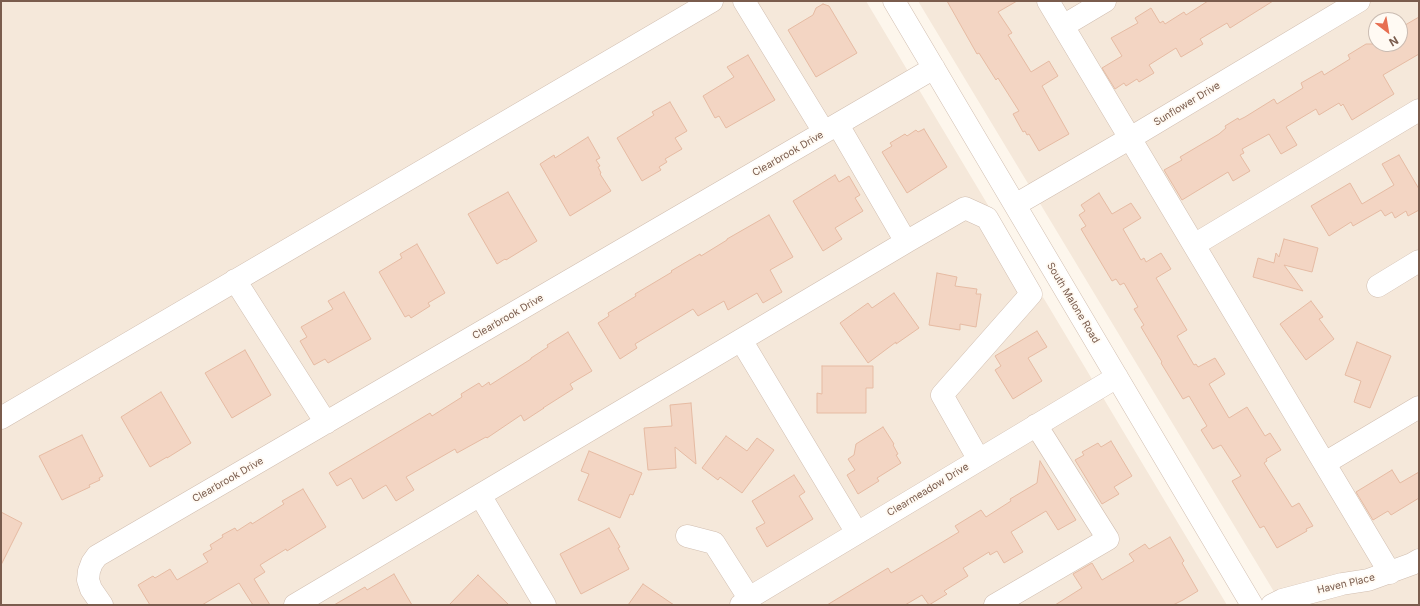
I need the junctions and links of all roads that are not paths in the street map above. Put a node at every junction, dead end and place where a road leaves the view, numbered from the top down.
1 (712, 1) edge
2 (744, 1) edge
3 (894, 1) edge
4 (1048, 1) edge
5 (1105, 1) edge
6 (1358, 1) edge
7 (1063, 26) junction
8 (934, 68) junction
9 (1419, 110) edge
10 (831, 128) junction
11 (1131, 138) junction
12 (1015, 205) junction
13 (906, 242) junction
14 (1194, 244) junction
15 (1419, 261) edge
16 (236, 280) junction
17 (1378, 286) dead end
18 (741, 340) junction
19 (1117, 377) junction
20 (1419, 407) edge
21 (1, 418) edge
22 (326, 423) junction
23 (1036, 425) junction
24 (979, 460) junction
25 (1324, 464) junction
26 (480, 495) junction
27 (857, 533) junction
28 (687, 536) dead end
29 (1419, 560) edge
30 (1390, 573) junction
31 (745, 601) edge
32 (102, 605) edge
33 (295, 605) edge
34 (545, 605) edge
35 (995, 605) edge
36 (1252, 605) edge
37 (1272, 605) edge

1 - 16 street
2 - 10 street
3 - 8 street, South Malone Road
4 - 7 street
5 - 7 street
6 - 11 street, Sunflower Drive
7 - 11 street
8 - 10 street, Clearbrook Drive
8 - 12 street, South Malone Road
9 - 14 street
10 - 13 street
10 - 22 street, Clearbrook Drive
11 - 12 street, Sunflower Drive
11 - 14 street
12 - 19 street, South Malone Road
13 - 18 street
13 - 24 street
14 - 25 street
15 - 17 street
16 - 21 street
16 - 22 street
18 - 26 street
18 - 27 street
19 - 23 street, Clearmeadow Drive
19 - 36 street, South Malone Road
20 - 25 street
22 - 32 street, Clearbrook Drive
23 - 24 street, Clearmeadow Drive
23 - 35 street
24 - 27 street, Clearmeadow Drive
25 - 30 street
26 - 33 street
26 - 34 street
27 - 31 street, Clearmeadow Drive
28 - 31 street
29 - 30 street, Haven Place
30 - 37 street, Haven Place

